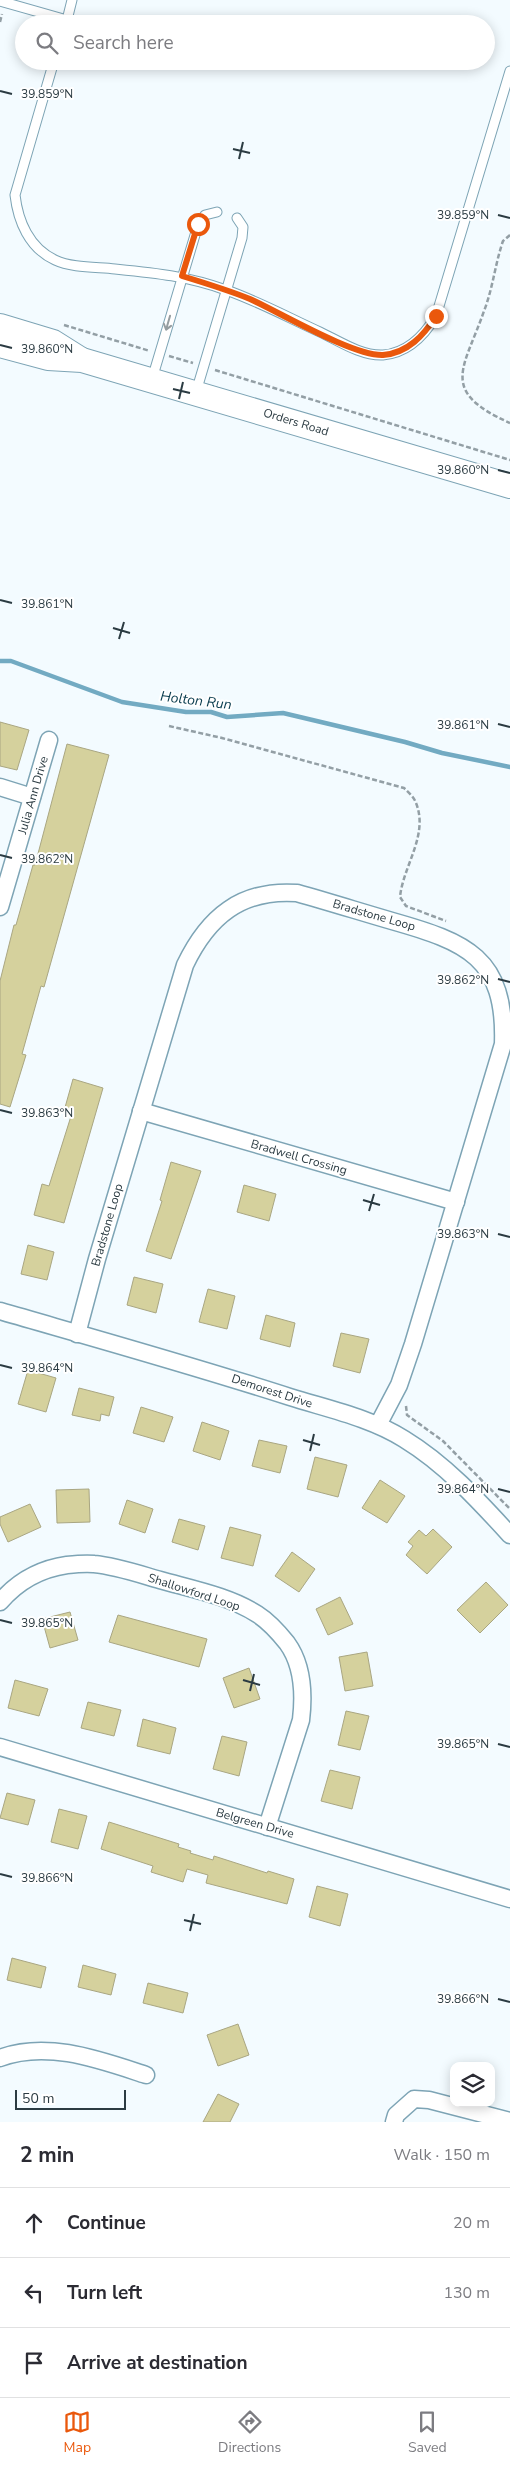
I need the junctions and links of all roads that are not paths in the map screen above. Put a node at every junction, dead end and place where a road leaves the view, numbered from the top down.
1 (72, 0) edge
2 (0, 1) edge
3 (44, 15) edge
4 (68, 15) edge
5 (51, 70) edge
6 (510, 71) edge
7 (217, 212) dead end
8 (236, 218) dead end
9 (182, 276) junction
10 (226, 290) junction
11 (0, 326) edge
12 (0, 345) edge
13 (82, 360) junction
14 (152, 380) junction
15 (196, 392) junction
16 (510, 486) edge
17 (49, 740) dead end
18 (0, 786) edge
19 (32, 797) junction
20 (0, 907) edge
21 (141, 1112) junction
22 (456, 1202) junction
23 (0, 1311) edge
24 (77, 1334) junction
25 (378, 1425) junction
26 (510, 1535) edge
27 (0, 1602) edge
28 (0, 1747) edge
29 (267, 1827) junction
30 (510, 1899) edge
31 (0, 2058) edge
32 (146, 2075) dead end
33 (510, 2121) edge
34 (394, 2122) edge

1 - 4 lane
2 - 3 lane
5 - 9 lane
6 - 10 lane
7 - 9 lane
8 - 10 lane
9 - 10 lane
9 -> 14 lane
10 - 15 lane
11 - 13 street, Orders Road
12 - 13 street, Orders Road
13 - 14 street, Orders Road
14 - 15 street, Orders Road
15 - 16 street, Orders Road
17 - 19 street, Julia Ann Drive
18 - 19 street
19 - 20 street, Julia Ann Drive
21 - 22 street, Bradwell Crossing
21 - 22 street, Bradstone Loop
21 - 24 street, Bradstone Loop
22 - 25 street, Bradstone Loop
23 - 24 street, Demorest Drive
24 - 25 street, Demorest Drive
25 - 26 street, Demorest Drive
27 - 29 street, Shallowford Loop
28 - 29 street, Belgreen Drive
29 - 30 street, Belgreen Drive
31 - 32 street
33 - 34 street

